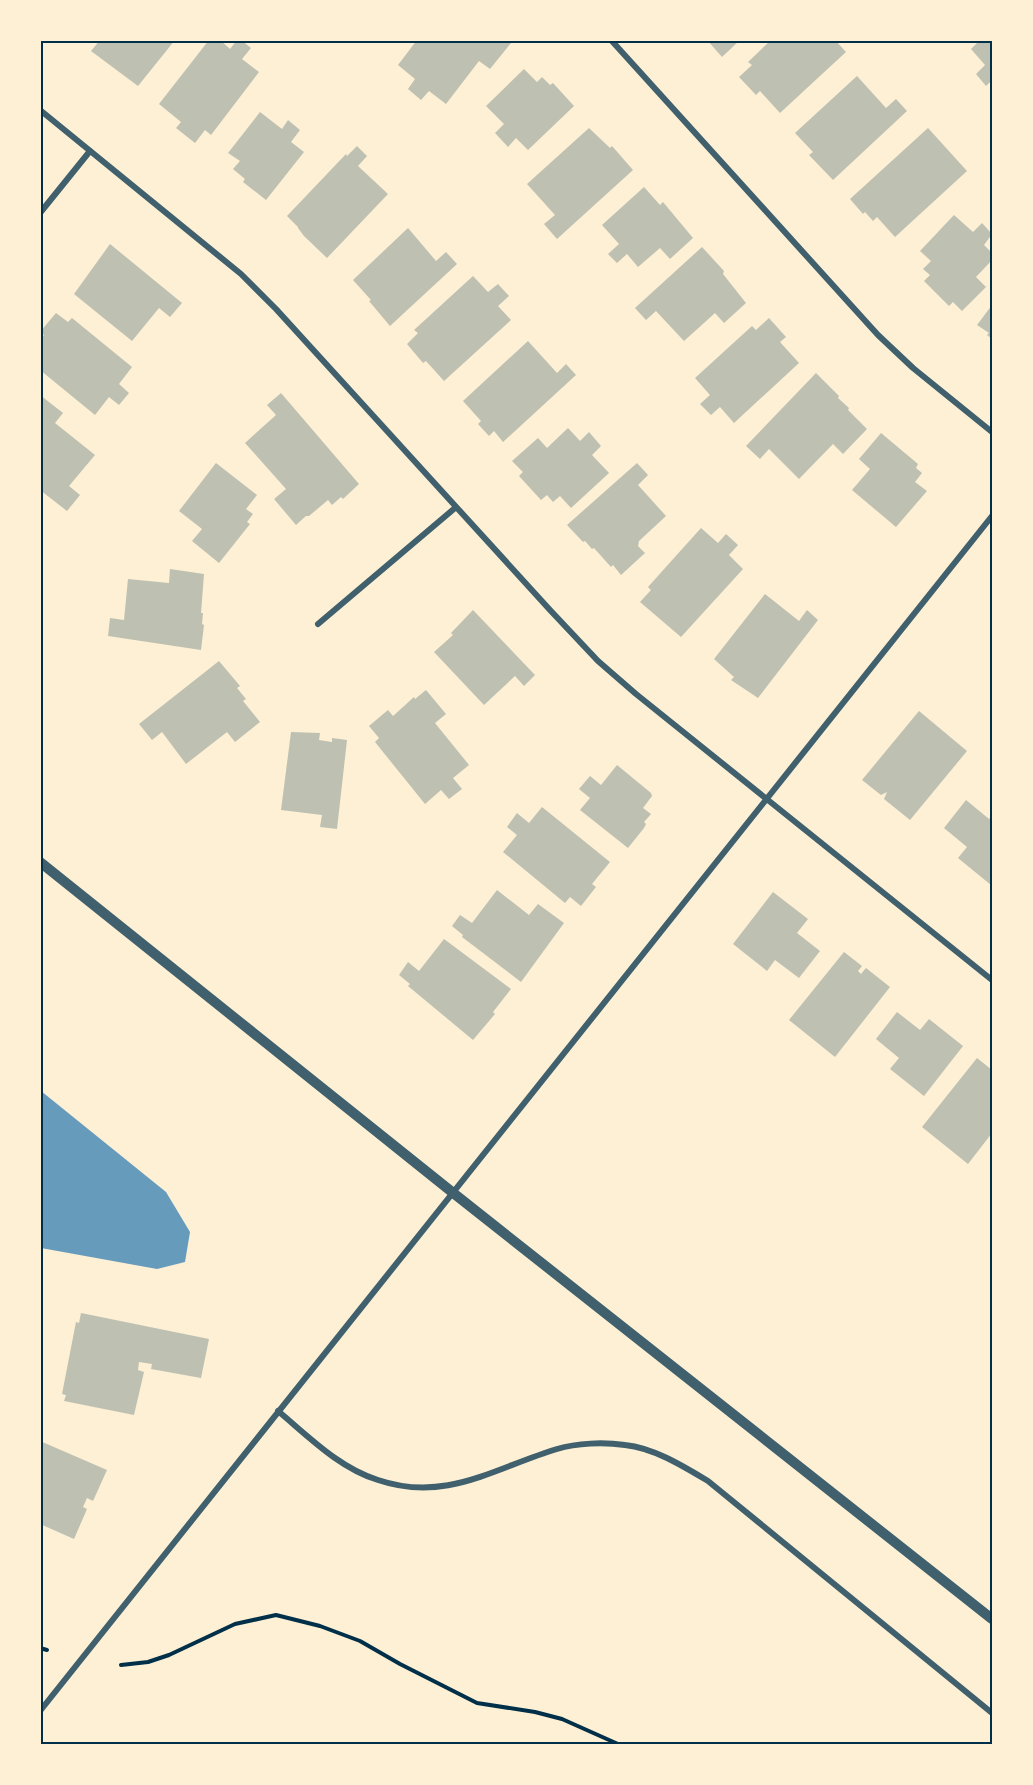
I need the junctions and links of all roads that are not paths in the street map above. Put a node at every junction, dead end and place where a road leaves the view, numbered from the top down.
1 (611, 40) edge
2 (40, 110) edge
3 (90, 151) junction
4 (40, 213) edge
5 (993, 432) edge
6 (455, 508) junction
7 (993, 516) edge
8 (318, 624) dead end
9 (768, 799) junction
10 (40, 862) edge
11 (993, 980) edge
12 (452, 1192) junction
13 (278, 1411) junction
14 (993, 1619) edge
15 (40, 1711) edge
16 (993, 1713) edge

1 - 5 street
2 - 3 street
3 - 4 street
3 - 6 street
6 - 8 street
6 - 9 street
7 - 9 street
9 - 11 street
9 - 12 street
10 - 12 street
12 - 13 street
12 - 14 street
13 - 15 street
13 - 16 street

